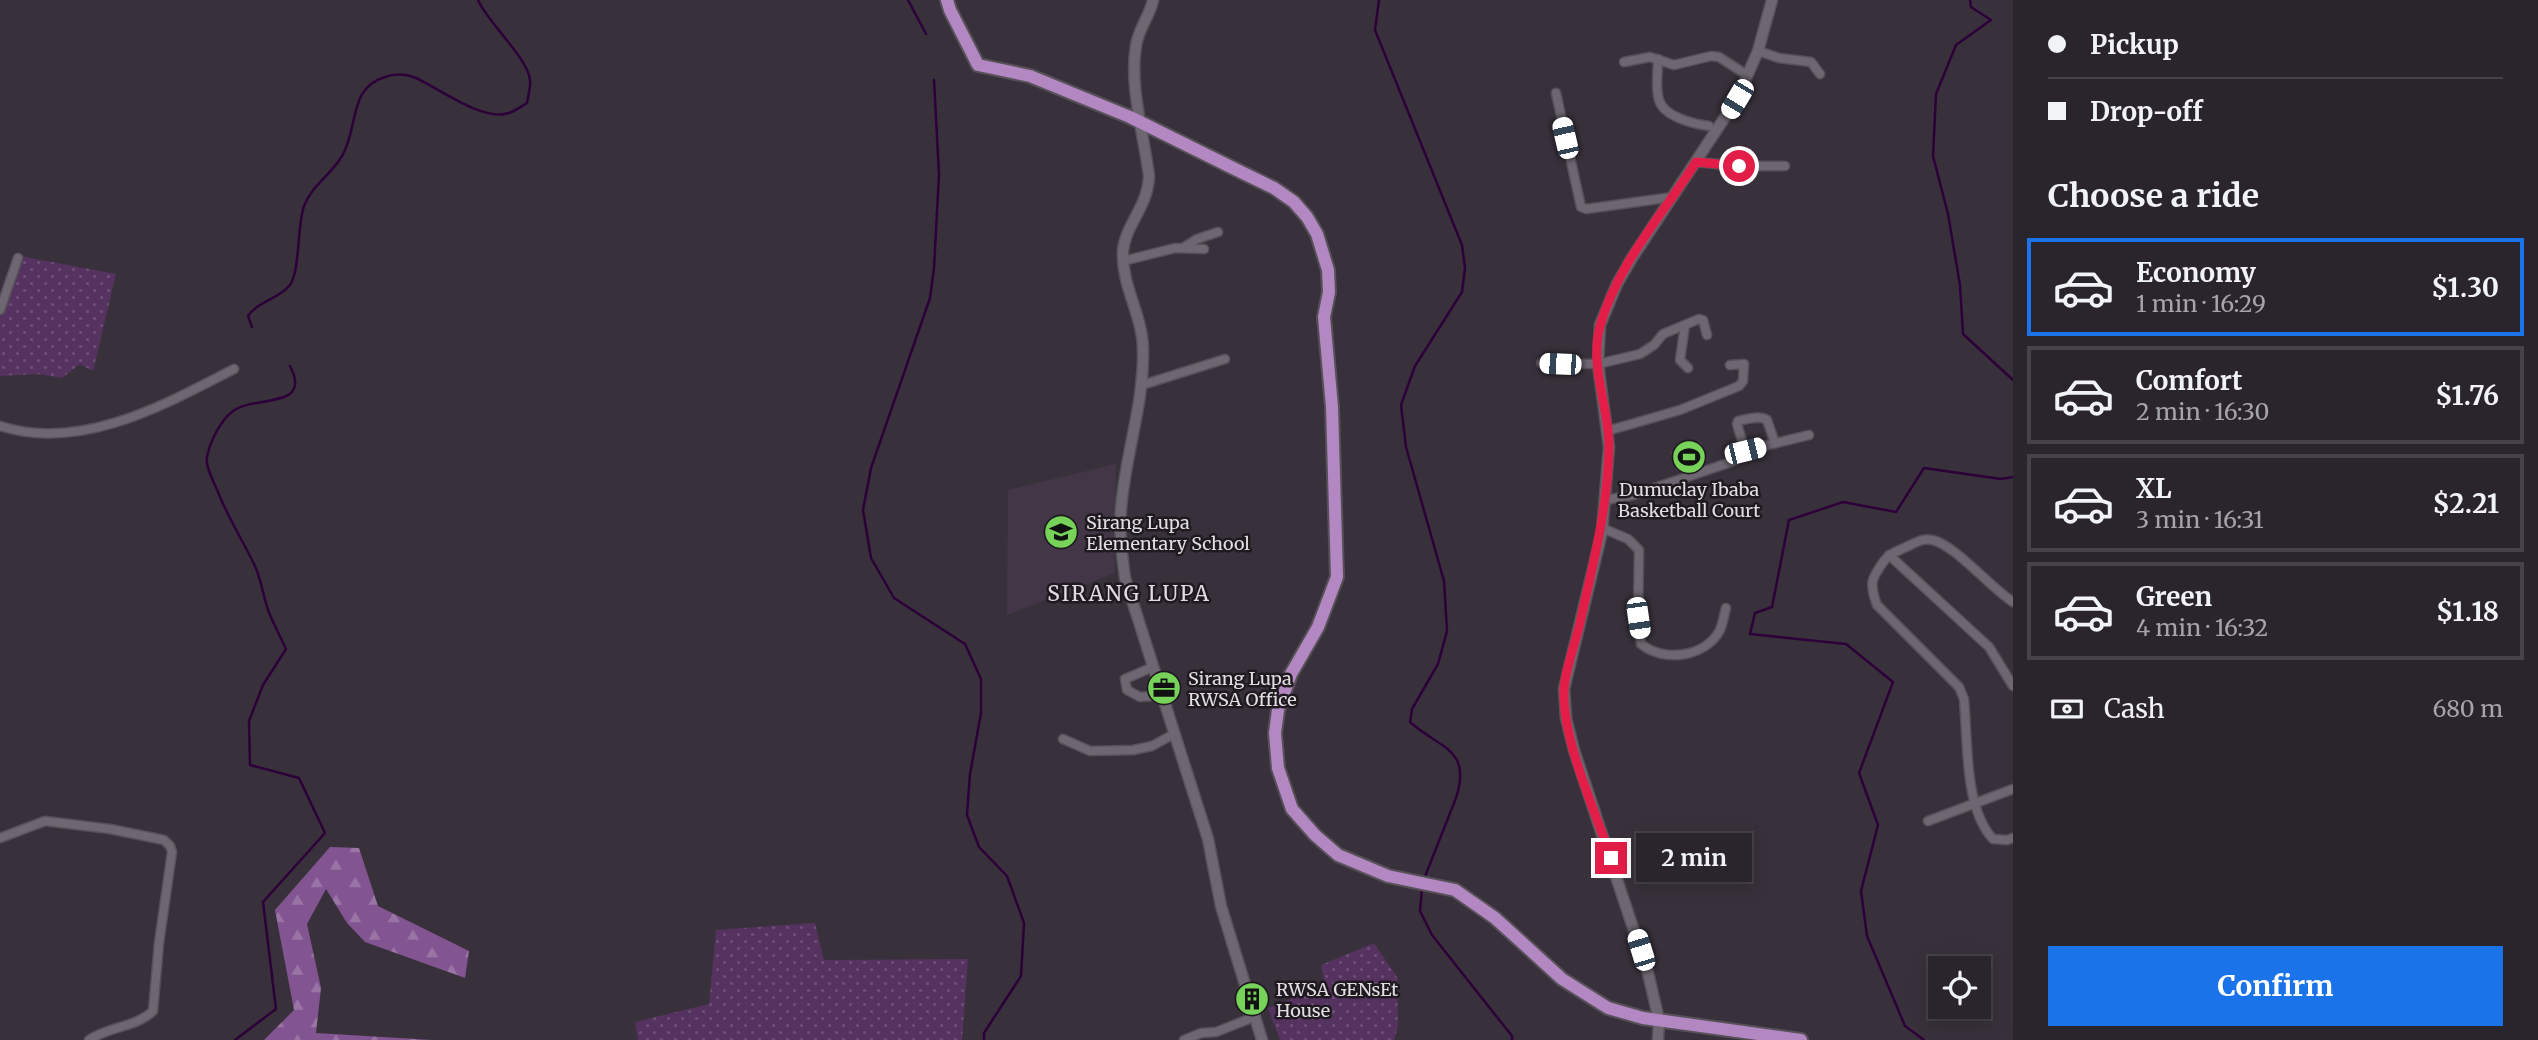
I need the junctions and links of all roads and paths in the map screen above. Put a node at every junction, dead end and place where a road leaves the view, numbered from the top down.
1 (947, 0) edge
2 (1153, 0) edge
3 (1772, 0) edge
4 (1758, 51) junction
5 (1658, 59) junction
6 (1624, 62) dead end
7 (1820, 74) dead end
8 (1747, 75) junction
9 (1556, 93) dead end
10 (1141, 122) junction
11 (1709, 125) dead end
12 (1696, 162) junction
13 (1786, 166) dead end
14 (1672, 197) junction
15 (1218, 232) dead end
16 (1182, 248) junction
17 (1204, 249) dead end
18 (18, 258) dead end
19 (1123, 261) junction
20 (0, 310) edge
21 (1685, 325) junction
22 (1707, 335) dead end
23 (1225, 359) dead end
24 (1541, 363) dead end
25 (1598, 364) junction
26 (1730, 365) dead end
27 (1688, 368) dead end
28 (234, 369) dead end
29 (1142, 384) junction
30 (0, 426) edge
31 (1607, 431) junction
32 (1809, 435) dead end
33 (1775, 443) junction
34 (1745, 451) junction
35 (1605, 500) junction
36 (1602, 528) junction
37 (1889, 555) junction
38 (2013, 602) edge
39 (1726, 608) dead end
40 (1153, 667) junction
41 (2013, 686) edge
42 (1162, 695) junction
43 (1174, 734) junction
44 (1063, 739) dead end
45 (2013, 789) edge
46 (1973, 802) junction
47 (1928, 821) dead end
48 (0, 838) edge
49 (2013, 838) edge
50 (1254, 1017) junction
51 (1659, 1020) junction
52 (89, 1040) edge
53 (1184, 1040) edge
54 (1262, 1040) edge
55 (1658, 1040) edge
56 (1801, 1040) edge

1 - 10 main road
2 - 10 street
3 - 4 street
4 - 7 street
4 - 8 street
5 - 6 street
5 - 8 street
5 - 11 street
8 - 12 street
9 - 14 street
10 - 19 street
10 - 51 main road
12 - 13 street
12 - 14 street
14 - 25 street
15 - 16 street
16 - 17 street
16 - 19 street
18 - 20 street
19 - 29 street
21 - 22 street
21 - 25 street
21 - 27 street
23 - 29 street
24 - 25 street
25 - 31 street
26 - 31 street
28 - 30 street
29 - 40 street
31 - 35 street
32 - 33 street
33 - 34 street
33 - 34 street
34 - 35 street
35 - 36 street
36 - 39 street
36 - 51 street
37 - 38 street
37 - 41 street
37 - 46 street
40 - 42 street
40 - 42 street
42 - 43 street
43 - 44 street
43 - 50 street
45 - 46 street
46 - 47 street
46 - 49 street
48 - 52 street
50 - 53 street
50 - 54 street
51 - 55 street
51 - 56 main road

